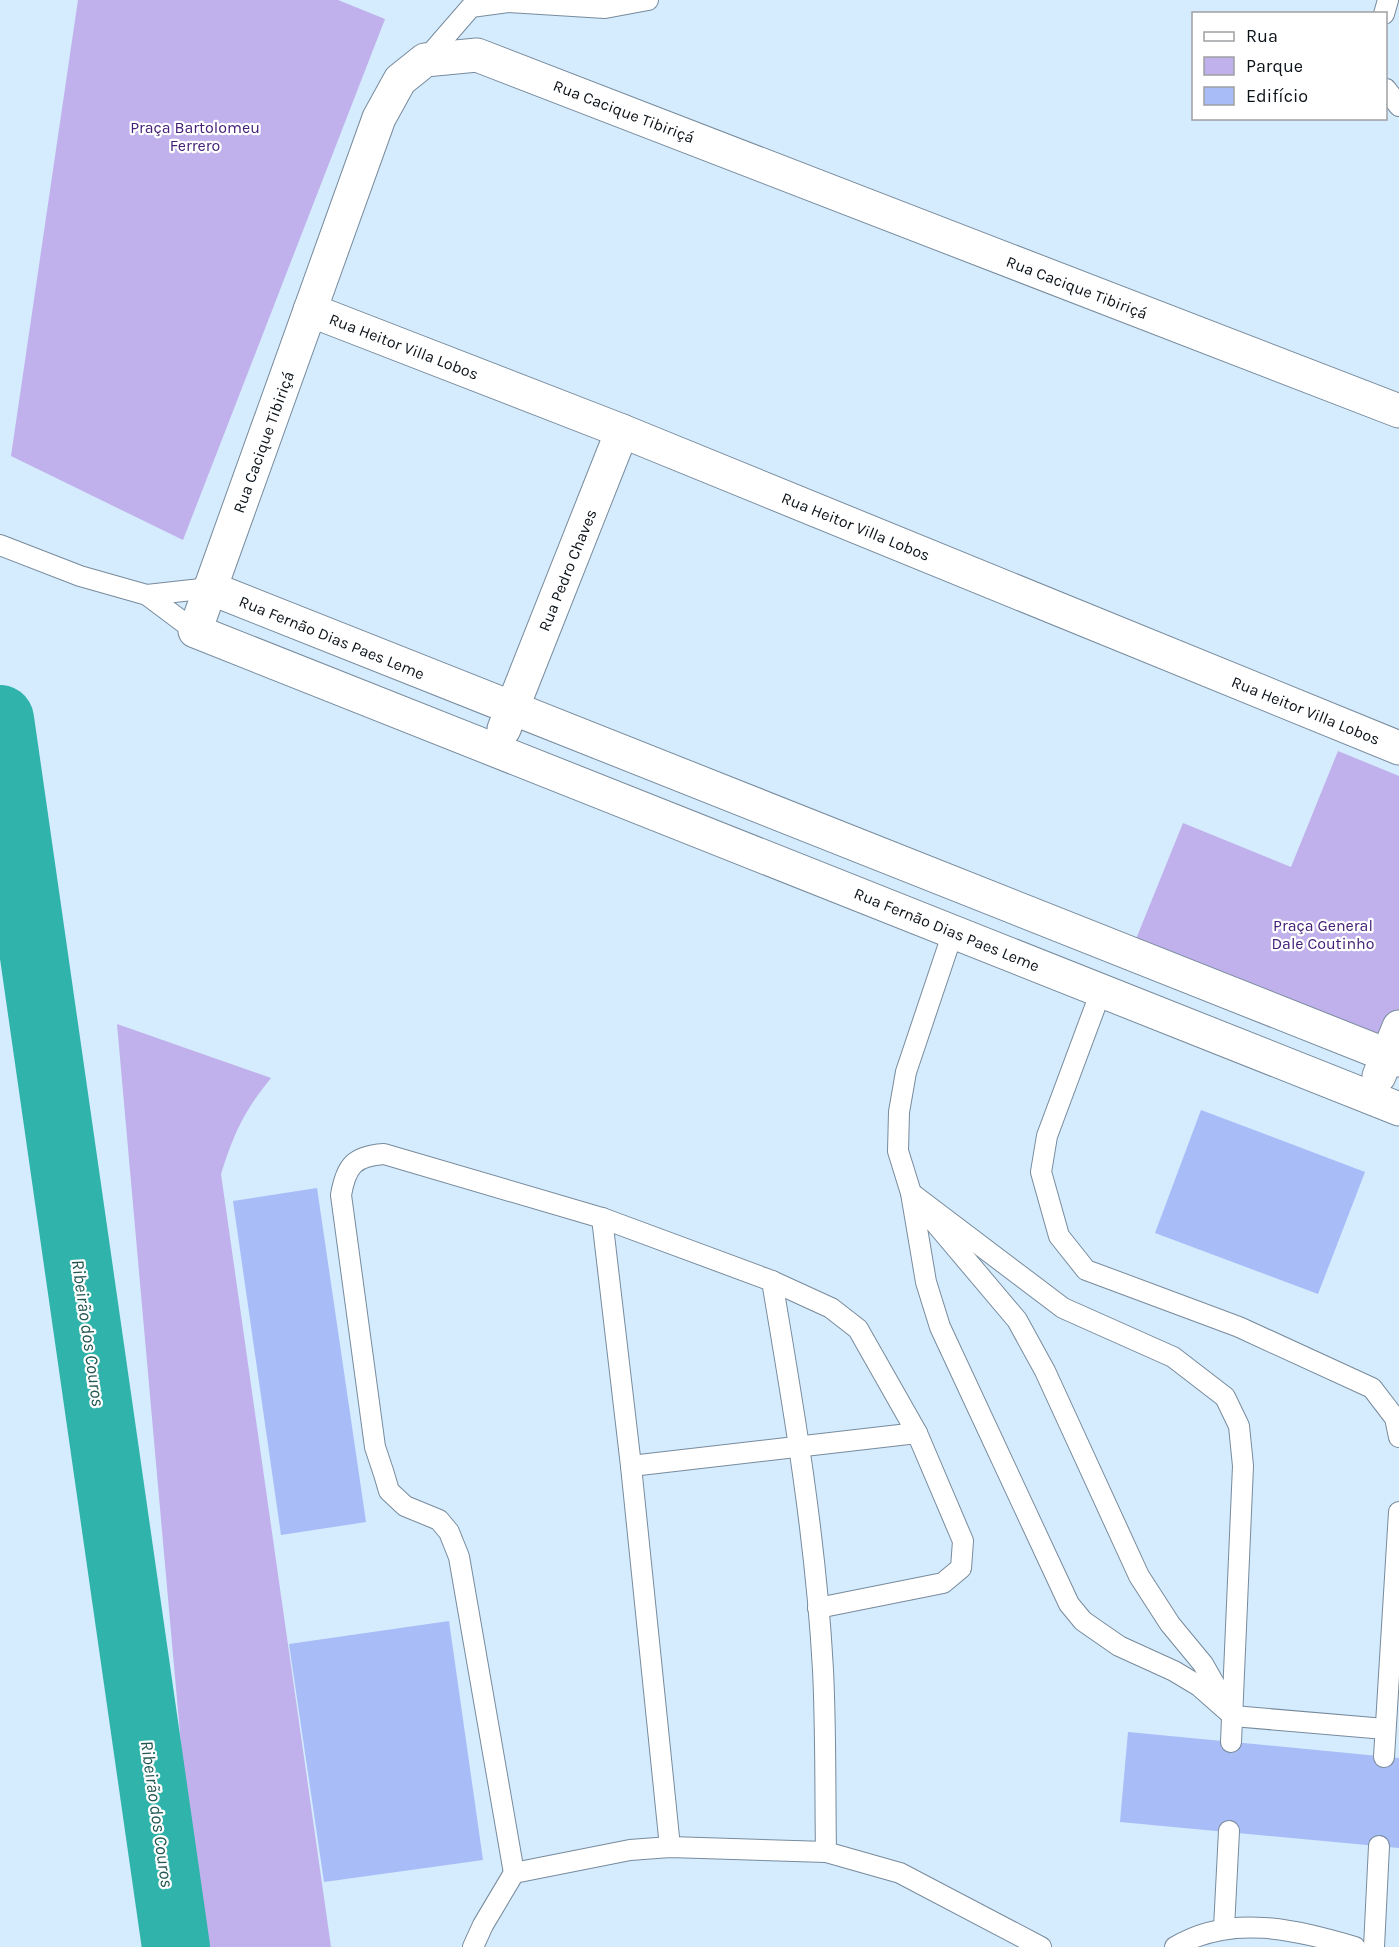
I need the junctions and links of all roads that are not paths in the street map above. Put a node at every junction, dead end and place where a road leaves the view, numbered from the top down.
1 (648, 0) edge
2 (425, 60) junction
3 (1387, 90) edge
4 (1399, 106) edge
5 (310, 310) junction
6 (1399, 411) edge
7 (622, 431) junction
8 (0, 545) edge
9 (210, 588) junction
10 (147, 596) junction
11 (195, 631) junction
12 (513, 709) junction
13 (1399, 748) edge
14 (496, 751) junction
15 (1015, 908) junction
16 (954, 932) junction
17 (998, 949) junction
18 (1101, 991) junction
19 (1395, 1047) edge
20 (1385, 1103) edge
21 (911, 1193) junction
22 (602, 1218) junction
23 (772, 1281) junction
24 (917, 1433) junction
25 (1399, 1437) edge
26 (800, 1445) junction
27 (632, 1466) junction
28 (1399, 1512) edge
29 (818, 1608) junction
30 (1233, 1716) junction
31 (1385, 1729) junction
32 (1231, 1742) dead end
33 (1384, 1757) dead end
34 (1229, 1831) dead end
35 (1379, 1846) dead end
36 (670, 1847) junction
37 (826, 1852) junction
38 (514, 1873) junction
39 (1224, 1928) junction
40 (1194, 1941) edge
41 (473, 1947) edge
42 (1041, 1947) edge
43 (1175, 1947) edge
44 (1355, 1947) edge
45 (1374, 1947) edge

1 - 2 lane
2 - 5 street, Rua Cacique Tibiriçá
2 - 6 street, Rua Cacique Tibiriçá
3 - 4 lane
5 - 7 street, Rua Heitor Villa Lobos
5 - 9 street, Rua Cacique Tibiriçá
7 - 12 street, Rua Pedro Chaves
7 - 13 street, Rua Heitor Villa Lobos
8 - 10 lane, Rua Fernão Dias Paes Leme
9 - 10 lane, Rua Fernão Dias Paes Leme
9 - 11 street, Rua Cacique Tibiriçá
9 - 12 street, Rua Fernão Dias Paes Leme
10 - 11 lane, Rua Fernão Dias Paes Leme
11 - 14 street, Rua Fernão Dias Paes Leme
12 - 14 street
12 - 15 street, Rua Fernão Dias Paes Leme
14 - 16 street, Rua Fernão Dias Paes Leme
15 - 17 street
15 - 19 street, Rua Fernão Dias Paes Leme
16 - 17 street, Rua Fernão Dias Paes Leme
16 - 21 lane
17 - 18 street, Rua Fernão Dias Paes Leme
18 - 20 street, Rua Fernão Dias Paes Leme
18 - 25 lane
19 - 20 street
21 - 30 lane
21 - 30 lane
21 - 30 lane
22 - 23 lane
22 - 27 lane
22 - 38 lane
23 - 24 lane
23 - 26 lane
24 - 26 lane
24 - 29 lane
26 - 27 lane
26 - 29 lane
27 - 36 lane
28 - 31 lane
29 - 37 lane
30 - 31 lane
30 - 32 lane
31 - 33 lane
34 - 39 lane
35 - 45 lane
36 - 37 lane
36 - 38 lane
37 - 42 lane
38 - 41 lane
39 - 40 lane
39 - 44 lane
40 - 43 lane

